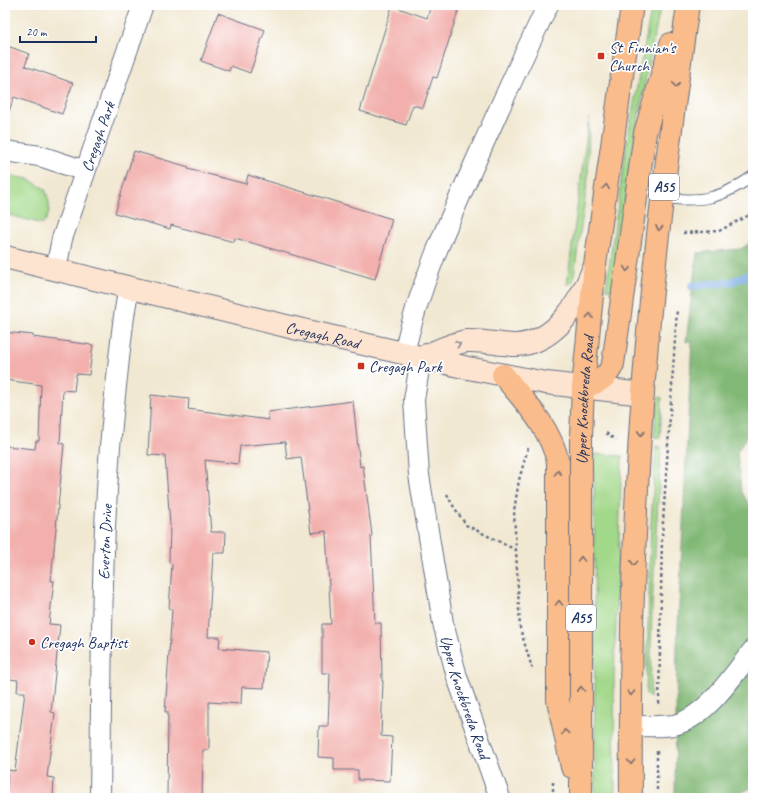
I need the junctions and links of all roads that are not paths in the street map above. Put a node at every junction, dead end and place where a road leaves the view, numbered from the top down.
1 (143, 5) edge
2 (548, 5) edge
3 (632, 5) edge
4 (683, 5) edge
5 (688, 5) edge
6 (5, 151) edge
7 (85, 171) junction
8 (753, 176) edge
9 (662, 198) junction
10 (5, 257) edge
11 (595, 265) junction
12 (56, 269) junction
13 (129, 287) junction
14 (413, 355) junction
15 (503, 375) junction
16 (583, 387) junction
17 (643, 394) junction
18 (753, 650) edge
19 (630, 726) junction
20 (100, 798) edge
21 (500, 798) edge
22 (578, 798) edge
23 (581, 798) edge
24 (631, 798) edge

1 - 7 street, Cregagh Park
2 - 14 street, Upper Knockbreda Road
11 -> 3 highway, Upper Knockbreda Road / A55
4 -> 16 highway
5 -> 9 highway, A55
6 - 7 street
7 - 12 street, Cregagh Park
8 - 9 lane
9 -> 17 highway, A55
10 - 12 street, Cregagh Road
14 -> 11 street
16 -> 11 highway, Upper Knockbreda Road / A55
12 - 13 street, Cregagh Road
13 - 14 street, Cregagh Road
13 - 20 street, Everton Drive
14 - 15 street, Cregagh Road
14 - 21 street, Upper Knockbreda Road
15 - 16 street, Cregagh Road
22 -> 15 highway
16 - 17 street, Cregagh Road
23 -> 16 highway, Upper Knockbreda Road / A55
17 -> 19 highway, A55
18 - 19 street
19 -> 24 highway, A55

